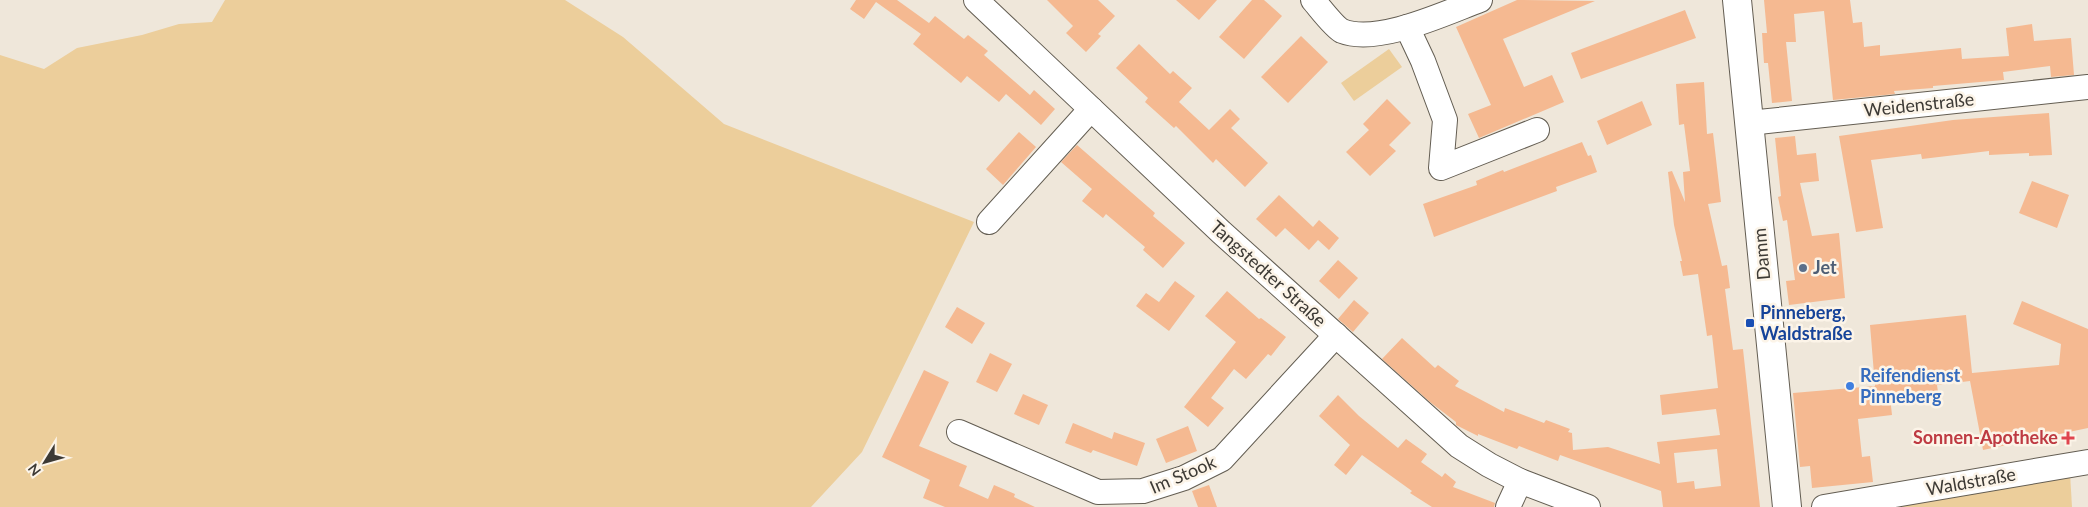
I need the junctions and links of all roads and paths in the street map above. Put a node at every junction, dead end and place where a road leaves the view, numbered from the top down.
1 (976, 0) edge
2 (1313, 0) edge
3 (1480, 0) edge
4 (1737, 0) edge
5 (1439, 7) edge
6 (1407, 27) junction
7 (2088, 87) edge
8 (1091, 109) junction
9 (1749, 124) junction
10 (1537, 130) dead end
11 (989, 222) dead end
12 (1336, 335) junction
13 (959, 432) dead end
14 (2088, 462) edge
15 (1520, 481) junction
16 (1508, 507) edge
17 (1588, 507) edge
18 (1787, 507) edge
19 (1824, 507) edge

1 - 8 street, Tangstedter Straße
2 - 6 street
3 - 5 street
4 - 9 main road, Damm
5 - 6 street
6 - 10 street
7 - 9 street, Weidenstraße
8 - 11 street
8 - 12 street, Tangstedter Straße
9 - 18 main road, Damm
12 - 13 street, Im Stook
12 - 15 street, Tangstedter Straße
14 - 19 street, Waldstraße
15 - 16 street
15 - 17 street, Tangstedter Straße

